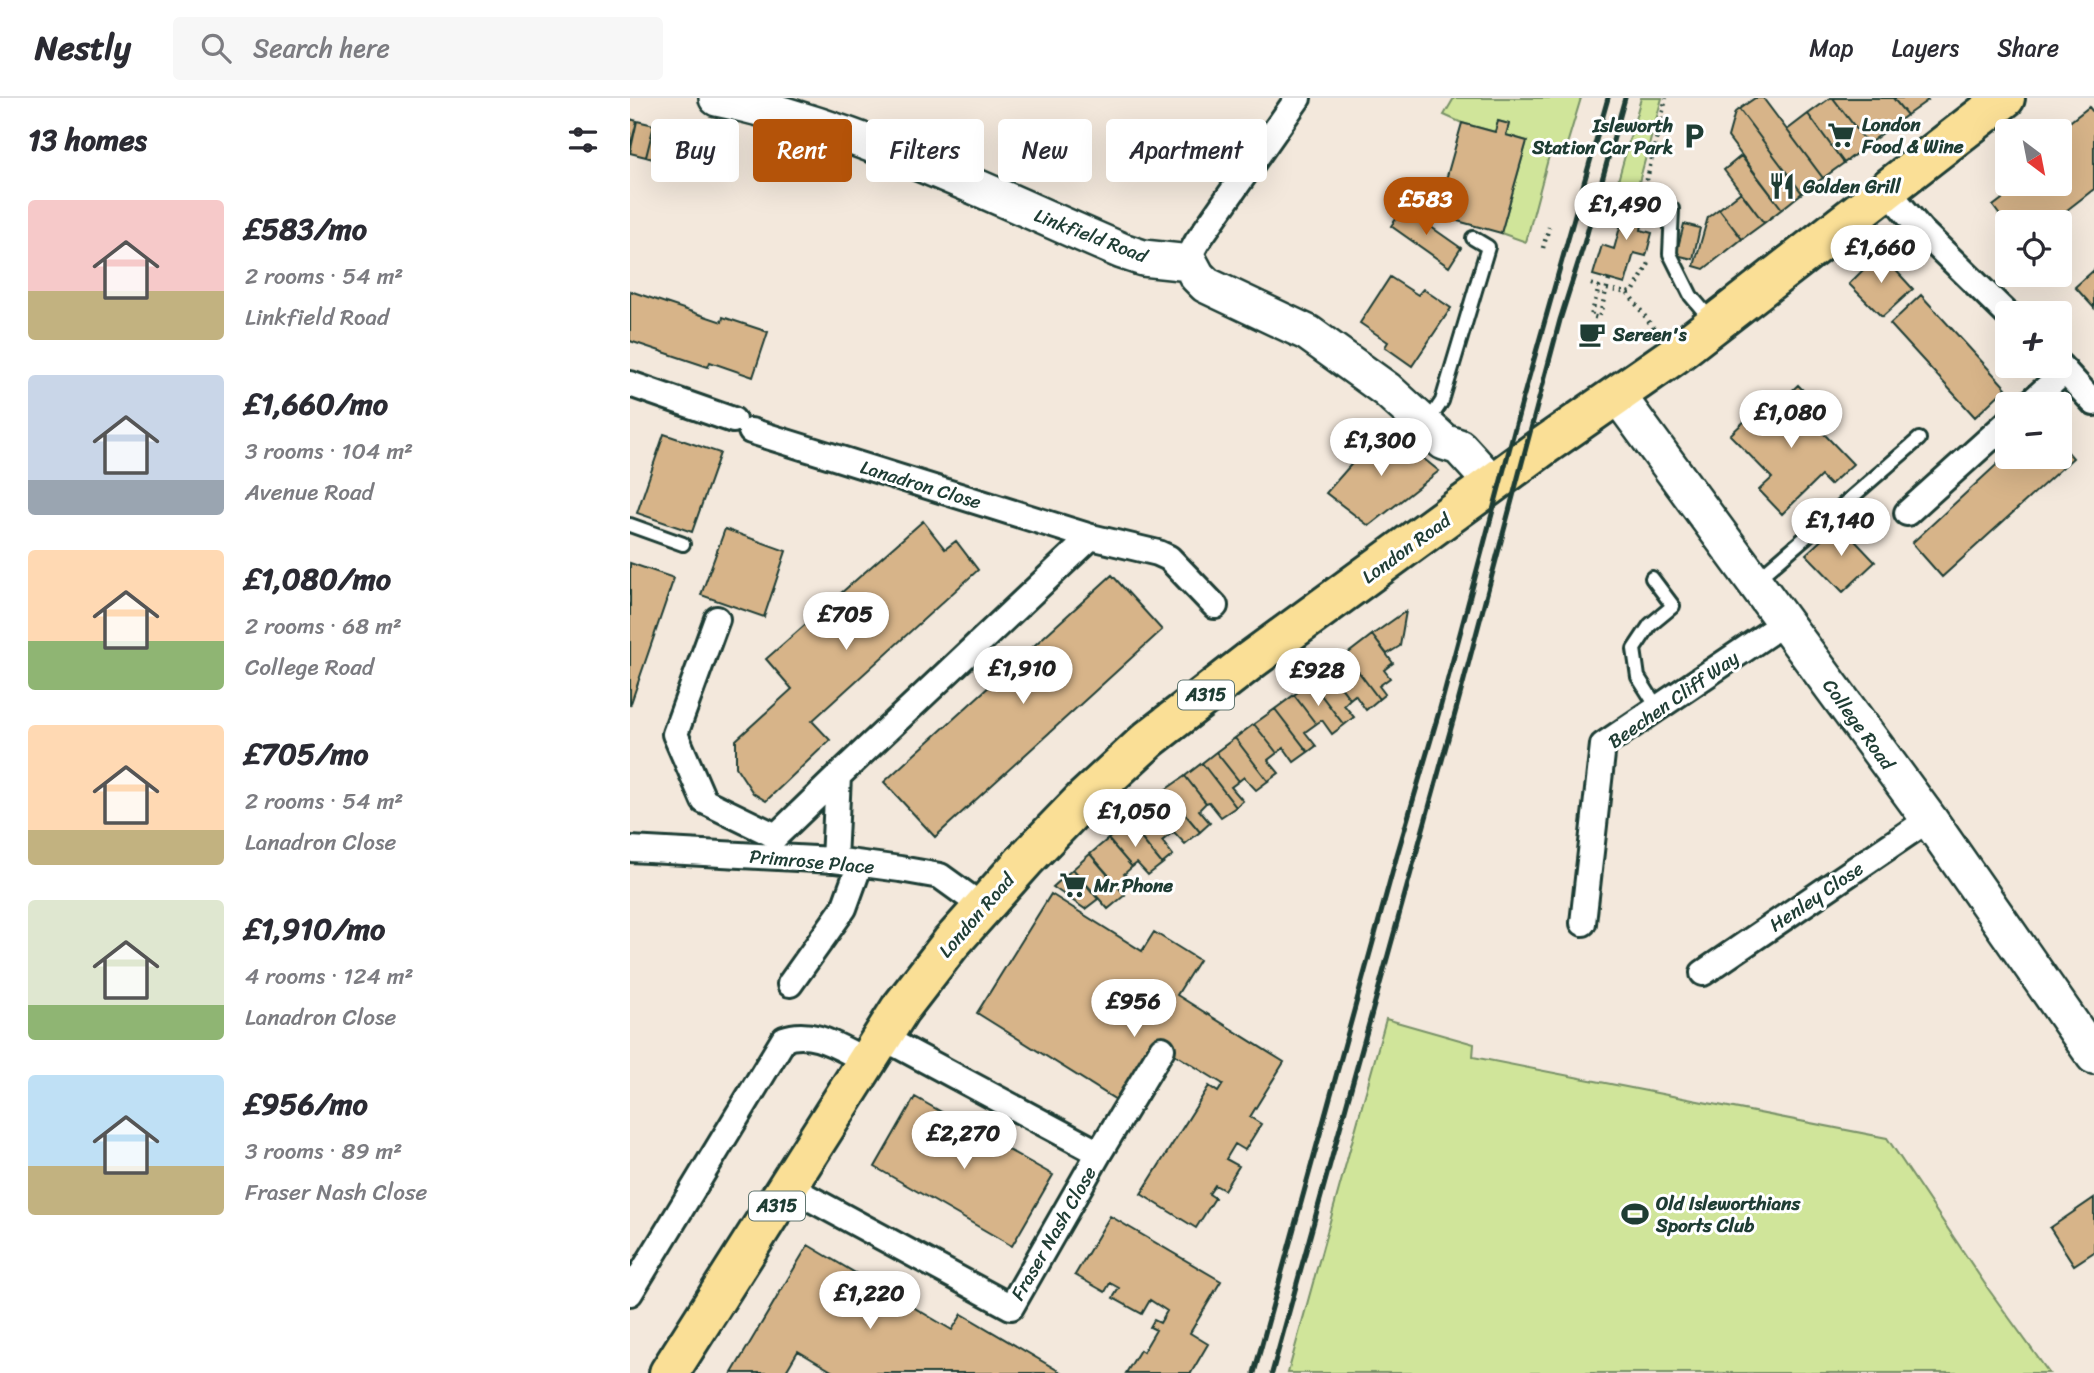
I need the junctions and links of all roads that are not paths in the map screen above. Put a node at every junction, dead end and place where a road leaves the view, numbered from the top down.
1 (717, 98) edge
2 (1298, 98) edge
3 (2005, 98) edge
4 (1886, 190) junction
5 (1672, 209) dead end
6 (1473, 238) dead end
7 (1190, 263) junction
8 (1995, 302) edge
9 (1716, 325) junction
10 (2054, 378) edge
11 (2071, 378) edge
12 (630, 384) edge
13 (2041, 392) edge
14 (1618, 396) junction
15 (2094, 402) edge
16 (1432, 430) junction
17 (1995, 435) edge
18 (1919, 439) dead end
19 (1492, 483) junction
20 (1907, 513) dead end
21 (630, 525) edge
22 (1091, 537) junction
23 (683, 544) dead end
24 (1652, 578) dead end
25 (1755, 581) junction
26 (1215, 606) dead end
27 (717, 619) dead end
28 (1785, 622) junction
29 (1657, 708) junction
30 (838, 776) junction
31 (1929, 819) junction
32 (630, 849) edge
33 (834, 860) junction
34 (860, 864) junction
35 (983, 907) junction
36 (1583, 923) dead end
37 (1703, 973) dead end
38 (790, 984) dead end
39 (874, 1049) junction
40 (1162, 1049) dead end
41 (2094, 1055) edge
42 (1099, 1153) junction
43 (789, 1187) junction
44 (636, 1266) edge
45 (630, 1293) edge
46 (669, 1373) edge

1 - 7 street, Linkfield Road
2 - 7 street
3 - 4 main road, London Road / A315
4 - 8 street
4 - 9 main road, London Road / A315
5 - 9 lane
6 - 16 lane
7 - 16 street
9 - 14 main road, London Road / A315
10 - 13 street
11 - 15 street
12 - 22 street, Lanadron Close
14 - 19 main road, London Road / A315
14 - 25 street, College Road
16 - 19 street
17 - 20 street
18 - 25 lane
19 - 35 main road, London Road / A315
21 - 23 lane
22 - 26 street, Lanadron Close
22 - 30 street
24 - 29 lane
25 - 28 street, College Road
27 - 30 street
28 - 29 street, Beechen Cliff Way
28 - 31 street, College Road
29 - 36 street, Beechen Cliff Way
30 - 33 street
31 - 37 street, Henley Close
31 - 41 street, College Road
32 - 33 street, Primrose Place
33 - 34 street, Primrose Place
34 - 35 street, Primrose Place
34 - 38 street
35 - 39 main road, London Road / A315
39 - 42 street, Fraser Nash Close
39 - 43 main road, London Road / A315
39 - 44 street
40 - 42 street
42 - 43 street, Fraser Nash Close
43 - 46 main road, London Road / A315
44 - 45 street

